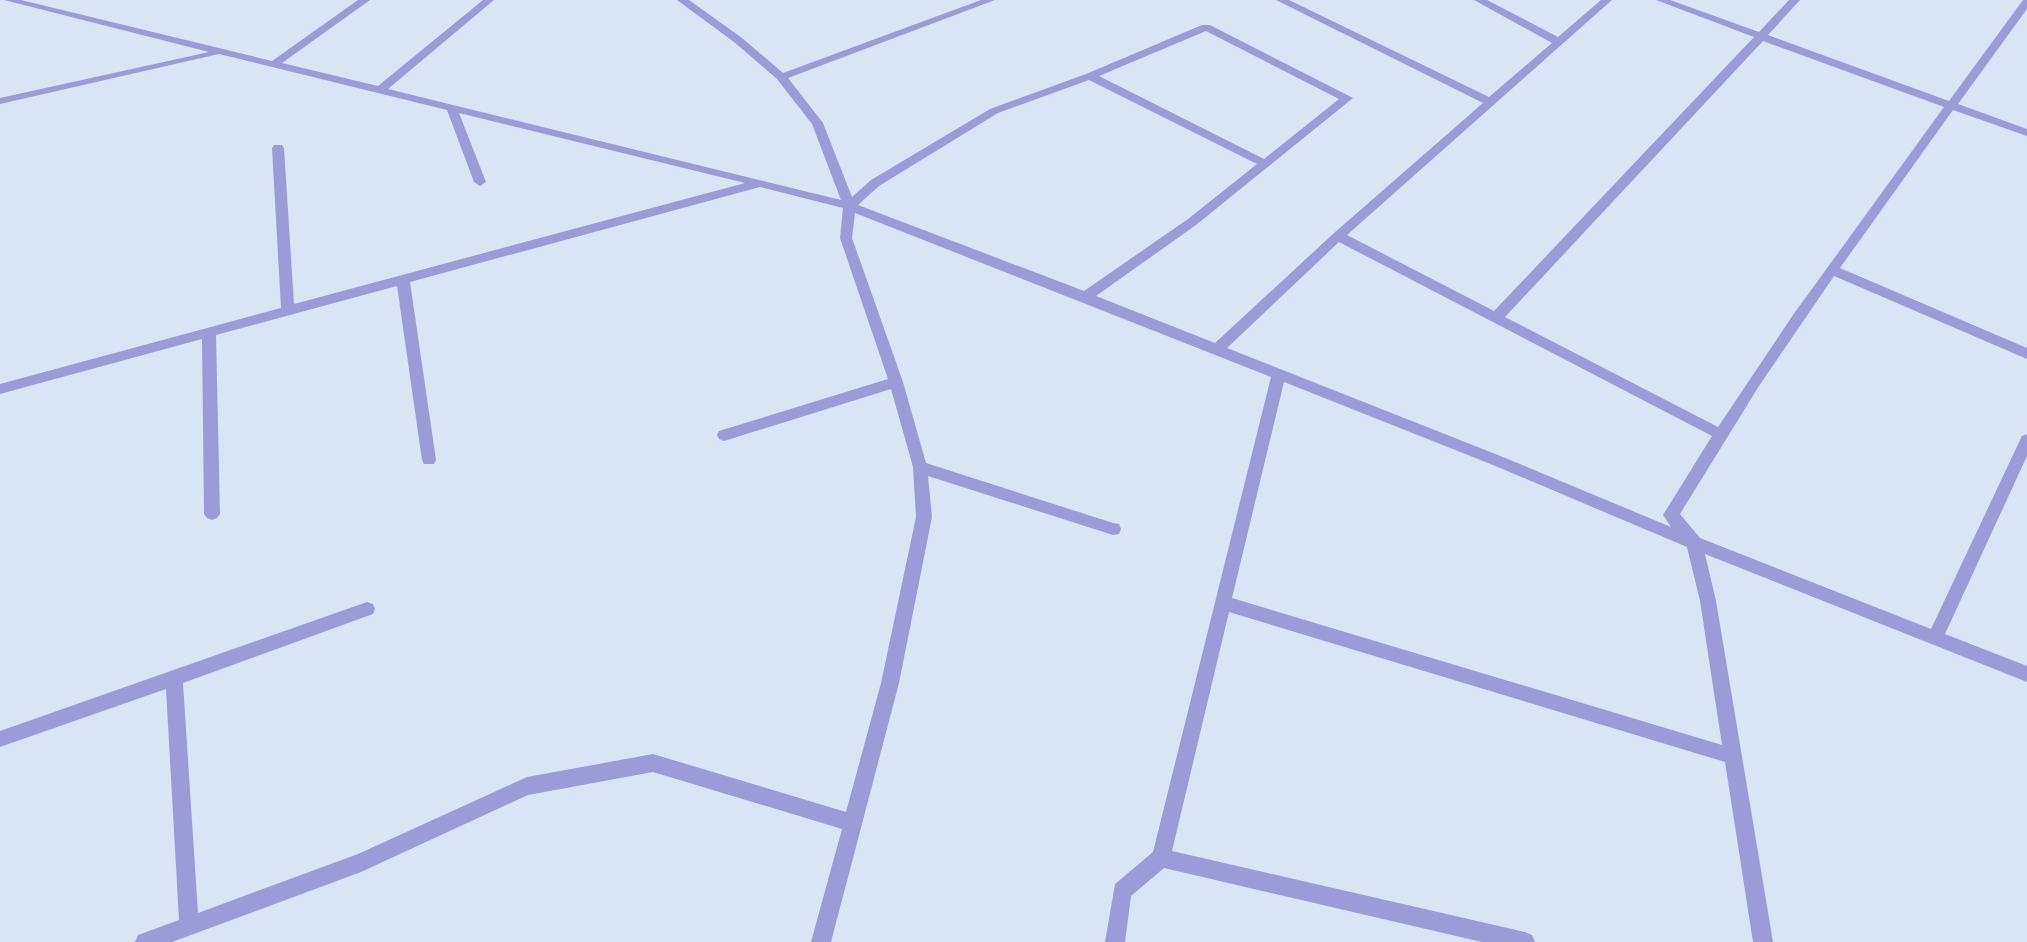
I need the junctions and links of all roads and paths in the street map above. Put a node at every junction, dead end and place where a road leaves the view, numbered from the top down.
1 (9, 0) edge
2 (365, 0) edge
3 (489, 0) edge
4 (682, 0) edge
5 (990, 0) edge
6 (1281, 0) edge
7 (1479, 0) edge
8 (1607, 0) edge
9 (1660, 0) edge
10 (1795, 0) edge
11 (2027, 2) edge
12 (1761, 36) junction
13 (1559, 42) junction
14 (219, 53) junction
15 (274, 64) junction
16 (1090, 76) junction
17 (780, 77) junction
18 (379, 90) junction
19 (0, 100) edge
20 (1490, 102) junction
21 (1951, 105) junction
22 (452, 109) junction
23 (2027, 133) edge
24 (278, 148) dead end
25 (1265, 164) junction
26 (480, 182) dead end
27 (761, 183) junction
28 (849, 206) junction
29 (1338, 236) junction
30 (1832, 270) junction
31 (403, 279) junction
32 (1085, 297) junction
33 (288, 310) junction
34 (1497, 317) junction
35 (209, 332) junction
36 (1218, 348) junction
37 (2027, 354) edge
38 (1279, 373) junction
39 (896, 382) junction
40 (0, 389) edge
41 (1720, 434) junction
42 (724, 435) dead end
43 (2027, 440) edge
44 (429, 460) dead end
45 (920, 467) junction
46 (212, 514) dead end
47 (1113, 529) dead end
48 (1694, 543) junction
49 (1224, 603) junction
50 (367, 609) dead end
51 (1935, 637) junction
52 (2027, 674) edge
53 (174, 678) junction
54 (0, 739) edge
55 (1732, 756) junction
56 (851, 823) junction
57 (1161, 858) junction
58 (189, 926) junction
59 (145, 942) edge
60 (821, 942) edge
61 (1115, 942) edge
62 (1525, 942) edge
63 (1763, 942) edge

1 - 14 street
2 - 15 street
3 - 18 street
4 - 17 street
5 - 17 street
6 - 20 street
7 - 13 street
8 - 13 street
9 - 12 street
10 - 12 street
11 - 21 street
12 - 21 street
12 - 34 street
13 - 20 street
14 - 15 street
14 - 19 street
15 - 18 street
16 - 25 street
16 - 25 street
16 - 28 street
17 - 28 street
18 - 22 street
20 - 29 street
21 - 23 street
21 - 30 street
22 - 26 street
22 - 27 street
24 - 33 street
25 - 32 street
27 - 28 street
27 - 31 street
28 - 32 street
28 - 39 street
29 - 34 street
29 - 36 street
30 - 37 street
30 - 41 street
31 - 33 street
31 - 44 street
32 - 36 street
33 - 35 street
34 - 41 street
35 - 40 street
35 - 46 street
36 - 38 street
38 - 48 street
38 - 49 street
39 - 42 street
39 - 45 street
41 - 48 street
43 - 51 street
45 - 47 street
45 - 56 street
48 - 51 street
48 - 55 street
49 - 55 street
49 - 57 street
50 - 53 street
51 - 52 street
53 - 54 street
53 - 58 street
55 - 63 street
56 - 58 street
56 - 60 street
57 - 61 street
57 - 62 street
58 - 59 street

